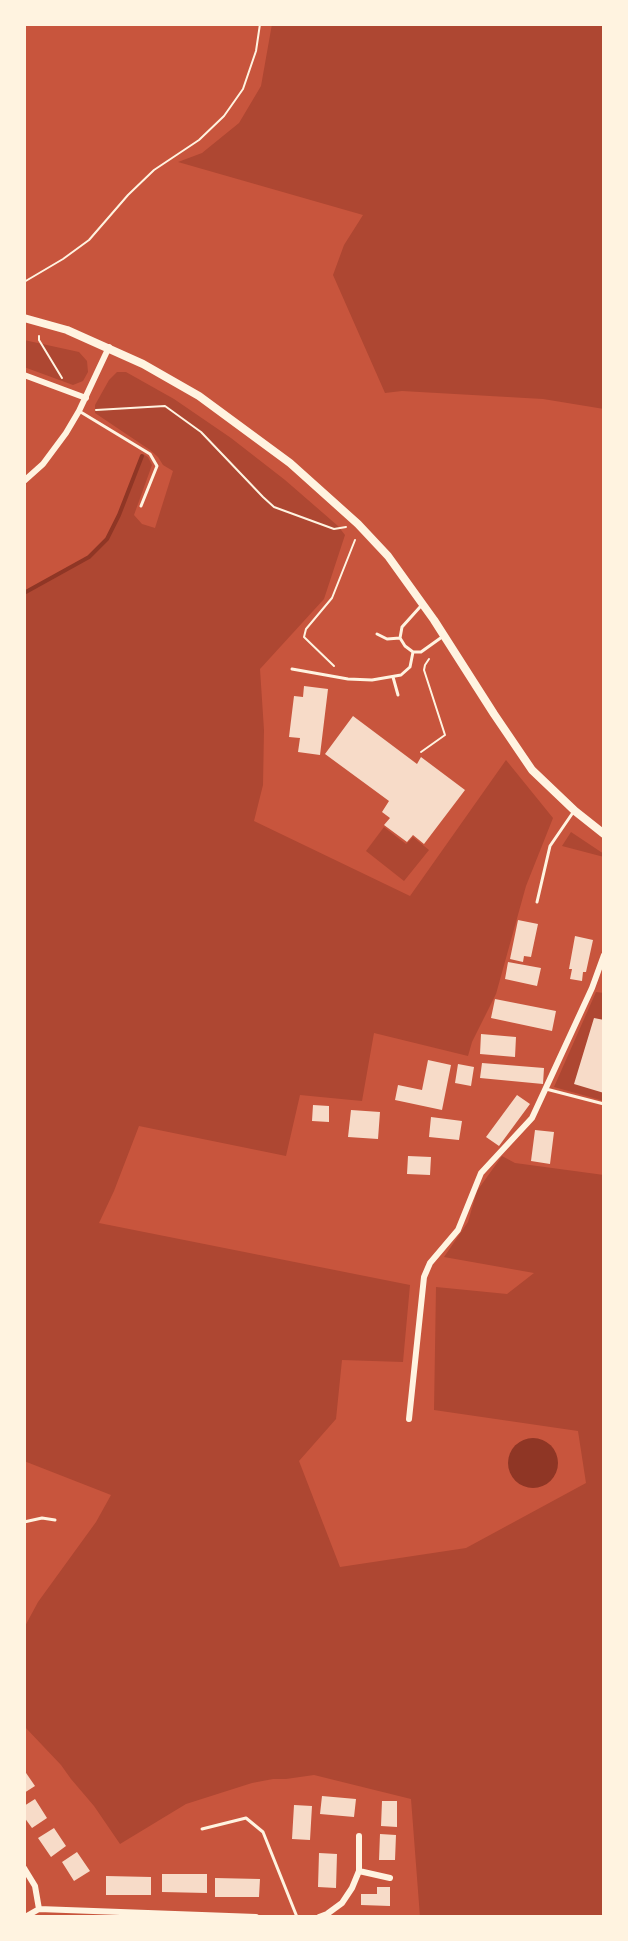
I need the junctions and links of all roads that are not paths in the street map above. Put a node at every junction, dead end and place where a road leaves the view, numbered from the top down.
1 (24, 318) edge
2 (109, 347) junction
3 (24, 375) edge
4 (86, 398) junction
5 (79, 411) junction
6 (24, 481) edge
7 (141, 506) dead end
8 (423, 604) junction
9 (377, 634) dead end
10 (444, 636) junction
11 (400, 638) junction
12 (413, 652) junction
13 (292, 669) dead end
14 (393, 677) junction
15 (398, 695) dead end
16 (575, 811) junction
17 (604, 834) edge
18 (537, 902) dead end
19 (604, 955) edge
20 (546, 1089) junction
21 (604, 1104) edge
22 (409, 1419) dead end
23 (55, 1520) dead end
24 (24, 1522) edge
25 (202, 1829) dead end
26 (359, 1836) dead end
27 (24, 1868) edge
28 (359, 1871) junction
29 (390, 1878) dead end
30 (39, 1909) junction
31 (25, 1917) edge
32 (256, 1917) edge
33 (297, 1917) edge
34 (319, 1917) edge

1 - 2 main road
2 - 4 street
2 - 8 main road
3 - 4 street
4 - 5 street
5 - 6 street
5 - 7 lane
8 - 10 main road
8 - 11 lane
9 - 11 lane
10 - 12 lane
10 - 16 main road
11 - 12 lane
12 - 14 lane
13 - 14 lane
14 - 15 lane
16 - 17 main road
16 - 18 lane
19 - 20 street
20 - 21 lane
20 - 22 street
23 - 24 lane
25 - 33 lane
26 - 28 street
27 - 30 street
28 - 29 street
28 - 34 street
30 - 31 street
30 - 32 street

